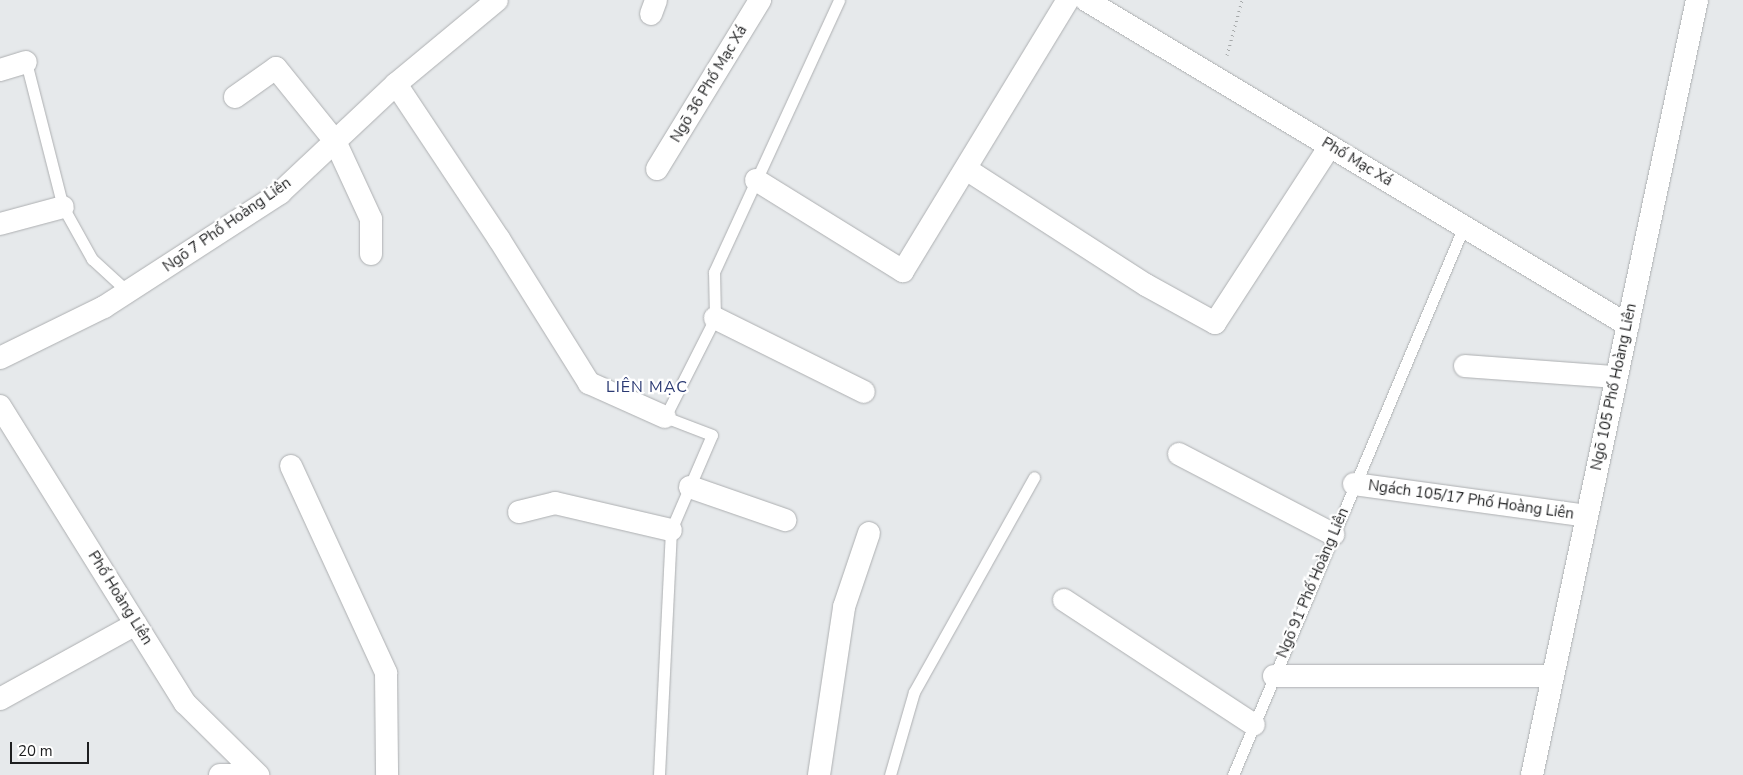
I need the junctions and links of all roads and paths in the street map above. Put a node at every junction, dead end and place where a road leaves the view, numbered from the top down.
1 (497, 0) edge
2 (760, 0) edge
3 (839, 0) edge
4 (1068, 0) edge
5 (1086, 0) edge
6 (1242, 0) edge
7 (1698, 0) edge
8 (26, 62) joint
9 (0, 70) edge
10 (1220, 80) junction
11 (396, 84) junction
12 (235, 97) dead end
13 (335, 141) junction
14 (1330, 146) junction
15 (657, 169) dead end
16 (966, 169) junction
17 (756, 180) junction
18 (63, 207) junction
19 (0, 224) edge
20 (1464, 226) junction
21 (371, 254) dead end
22 (128, 292) junction
23 (715, 318) junction
24 (1628, 325) junction
25 (0, 358) edge
26 (1465, 366) dead end
27 (1616, 377) junction
28 (864, 392) dead end
29 (0, 406) edge
30 (665, 417) junction
31 (1180, 454) dead end
32 (291, 466) dead end
33 (1034, 477) dead end
34 (1354, 484) junction
35 (690, 487) junction
36 (519, 512) dead end
37 (1587, 516) junction
38 (785, 520) dead end
39 (672, 530) junction
40 (869, 533) dead end
41 (1333, 534) junction
42 (1064, 600) dead end
43 (136, 624) junction
44 (1274, 676) junction
45 (1553, 676) junction
46 (0, 699) edge
47 (1254, 725) junction
48 (220, 775) edge
49 (258, 775) edge
50 (387, 775) edge
51 (659, 775) edge
52 (819, 775) edge
53 (890, 775) edge
54 (1233, 775) edge
55 (1532, 775) edge

1 - 11 street, Ngõ 7 Phố Hoàng Liên
2 - 15 street, Ngõ 36 Phố Mạc Xá
3 - 17 lane
4 - 16 street
5 - 10 street, Phố Mạc Xá
6 - 10 path
7 - 24 street, Ngõ 105 Phố Hoàng Liên
8 - 9 street
8 - 18 lane
10 - 14 street, Phố Mạc Xá
11 - 13 street, Ngõ 7 Phố Hoàng Liên
11 - 30 street
12 - 13 street
13 - 21 street
13 - 22 street, Ngõ 7 Phố Hoàng Liên
14 - 16 street
14 - 20 street, Phố Mạc Xá
16 - 17 street
17 - 23 lane
18 - 19 street
18 - 22 lane
20 - 24 street, Phố Mạc Xá
20 - 34 lane, Ngõ 91 Phố Hoàng Liên
22 - 25 street, Ngõ 7 Phố Hoàng Liên
23 - 28 street
23 - 30 lane
24 - 27 street, Ngõ 105 Phố Hoàng Liên
26 - 27 street
27 - 37 street, Ngõ 105 Phố Hoàng Liên
29 - 43 street, Phố Hoàng Liên
30 - 35 lane
31 - 41 street
32 - 50 street
33 - 53 lane
34 - 37 street, Ngách 105/17 Phố Hoàng Liên
34 - 41 lane, Ngõ 91 Phố Hoàng Liên
35 - 38 street
35 - 39 lane
36 - 39 street
37 - 45 street, Ngõ 105 Phố Hoàng Liên
39 - 51 lane
40 - 52 street
41 - 44 lane, Ngõ 91 Phố Hoàng Liên
42 - 47 street
43 - 46 street
43 - 49 street, Phố Hoàng Liên
44 - 45 street
44 - 47 lane, Ngõ 91 Phố Hoàng Liên
45 - 55 street, Ngõ 105 Phố Hoàng Liên
47 - 54 lane, Ngõ 91 Phố Hoàng Liên
48 - 49 street

